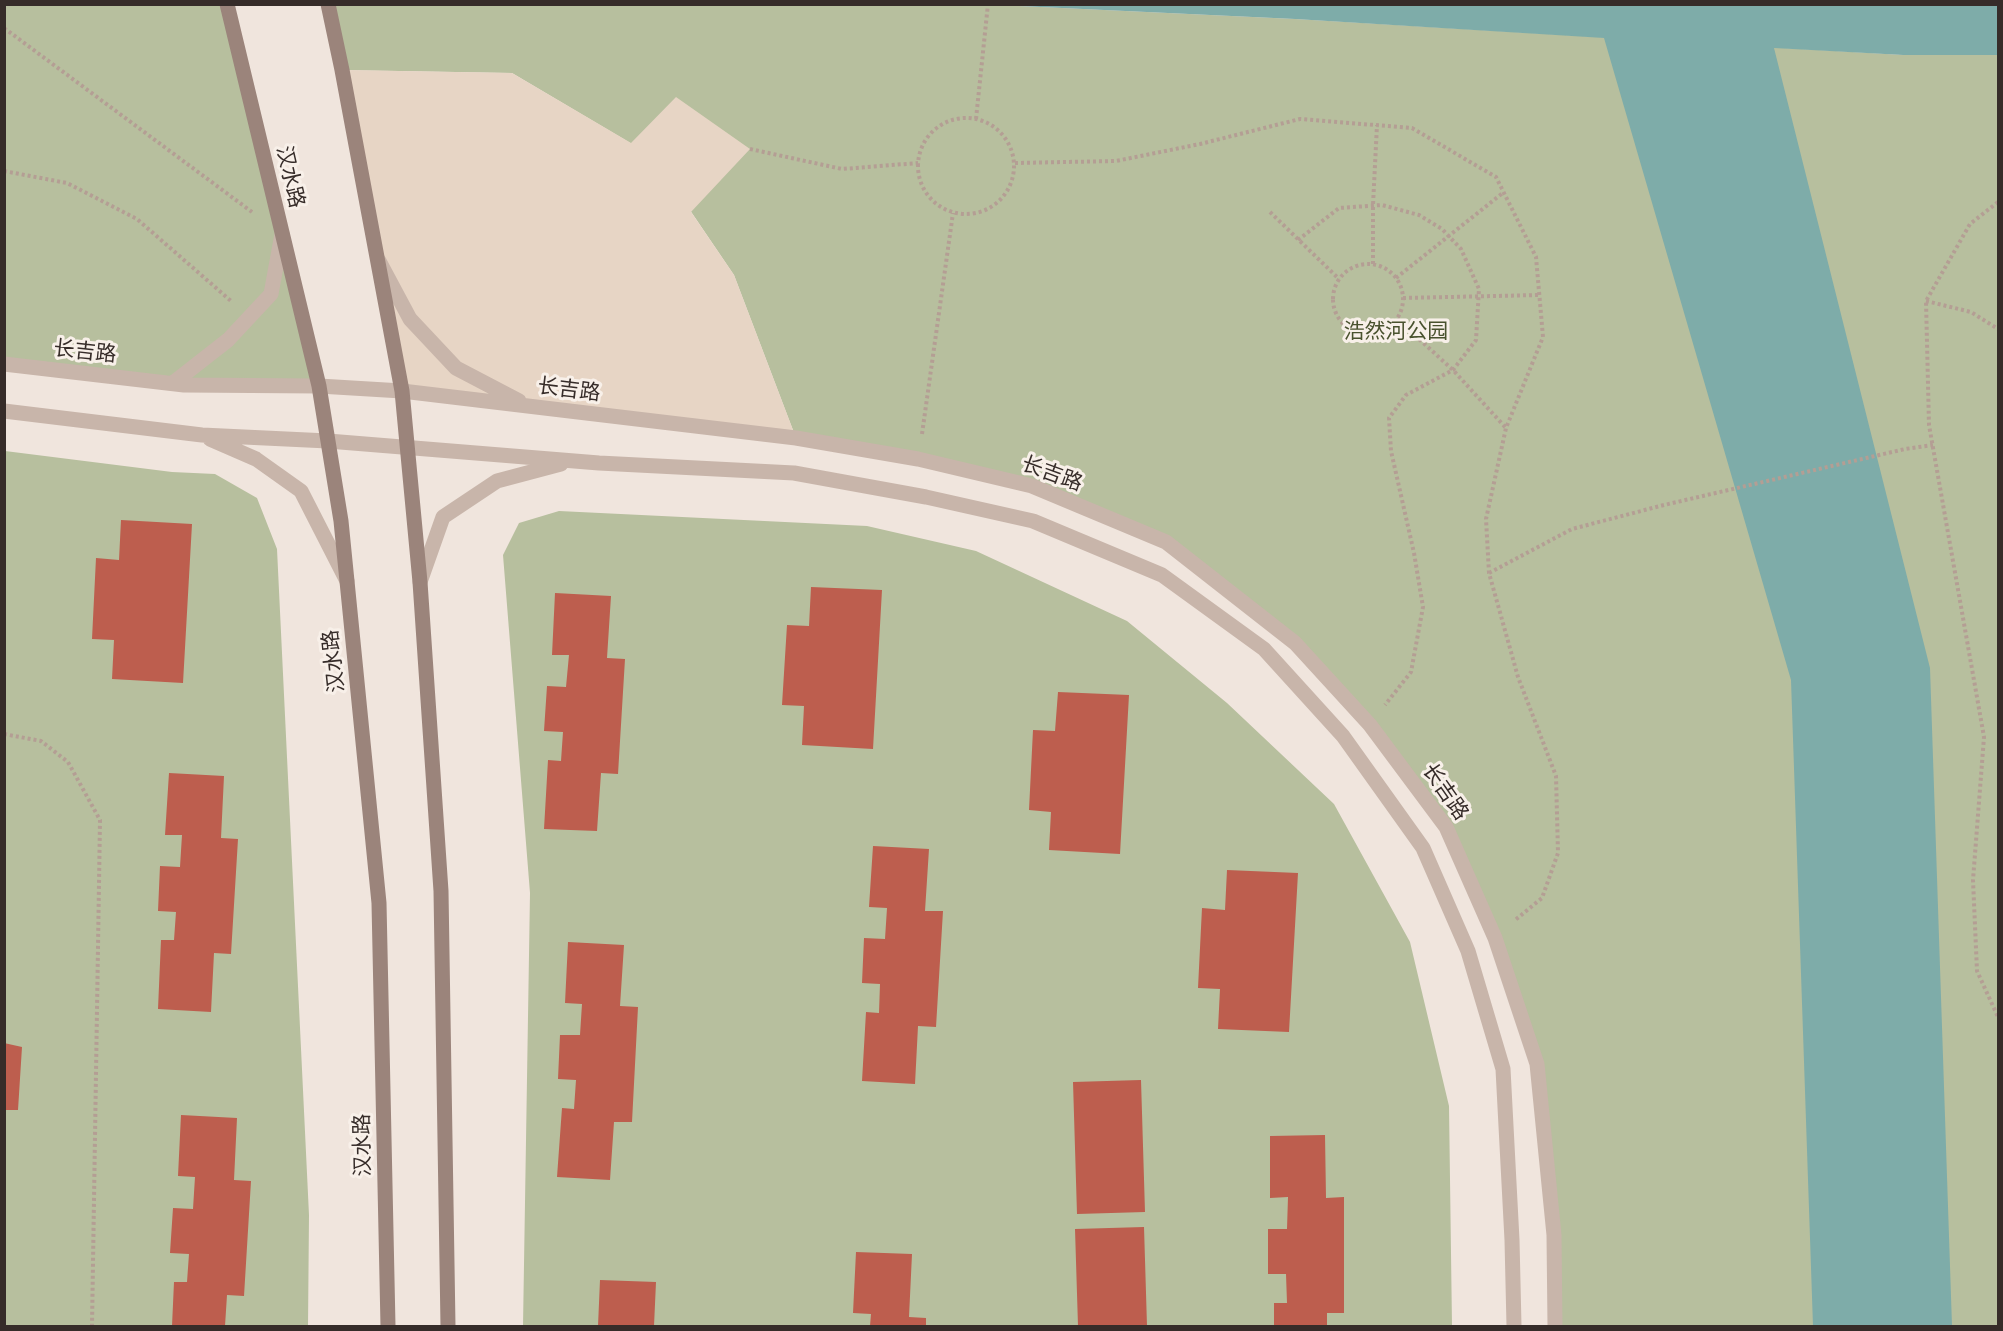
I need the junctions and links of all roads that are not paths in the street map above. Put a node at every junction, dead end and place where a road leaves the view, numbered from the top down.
1 (227, 4) edge
2 (328, 4) edge
3 (282, 234) junction
4 (377, 256) junction
5 (4, 364) edge
6 (173, 383) junction
7 (319, 386) junction
8 (402, 391) junction
9 (526, 406) junction
10 (4, 411) edge
11 (202, 435) junction
12 (328, 441) junction
13 (407, 447) junction
14 (573, 461) junction
15 (347, 581) junction
16 (420, 582) junction
17 (388, 1326) edge
18 (448, 1326) edge
19 (1514, 1326) edge
20 (1555, 1326) edge

1 - 3 main road, 汉水路
2 - 4 main road
3 - 6 street
3 - 7 main road, 汉水路
4 - 8 main road
4 - 9 street
5 - 6 street, 长吉路
6 - 7 street, 长吉路
7 - 8 street, 长吉路
7 - 12 main road, 汉水路
8 - 9 street, 长吉路
8 - 13 main road
9 - 20 street, 长吉路
10 - 11 street
11 - 12 street
11 - 15 street
12 - 13 street
12 - 15 main road, 汉水路
13 - 14 street
13 - 16 main road
14 - 16 street
14 - 19 street
15 - 17 main road, 汉水路
16 - 18 main road

